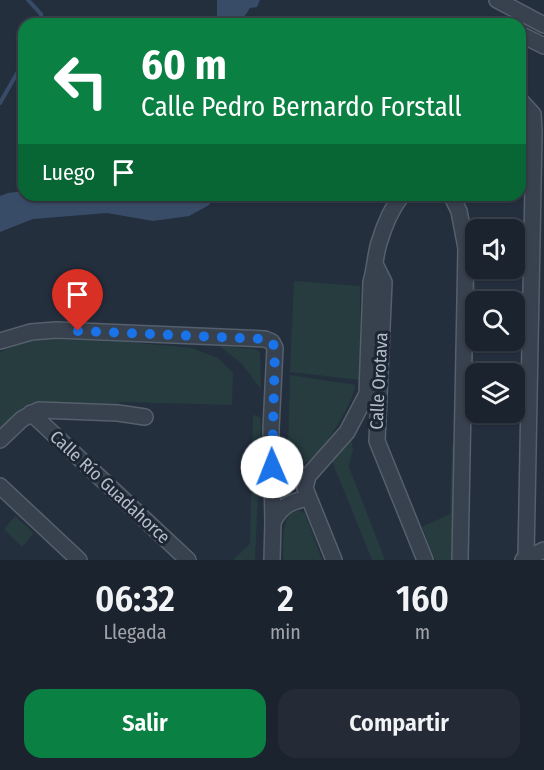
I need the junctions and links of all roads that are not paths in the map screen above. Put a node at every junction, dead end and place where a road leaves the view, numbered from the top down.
1 (497, 0) edge
2 (544, 25) edge
3 (526, 37) edge
4 (544, 46) edge
5 (527, 112) edge
6 (533, 131) edge
7 (397, 201) edge
8 (453, 201) edge
9 (539, 204) edge
10 (376, 266) junction
11 (0, 341) edge
12 (32, 413) junction
13 (145, 417) dead end
14 (354, 418) junction
15 (0, 440) edge
16 (376, 441) junction
17 (272, 446) junction
18 (288, 476) junction
19 (0, 486) edge
20 (307, 487) junction
21 (272, 488) junction
22 (288, 503) junction
23 (273, 522) junction
24 (544, 550) edge
25 (525, 559) edge
26 (79, 560) edge
27 (188, 560) edge
28 (272, 560) edge
29 (334, 560) edge
30 (425, 560) edge
31 (460, 560) edge

1 - 2 street
3 - 4 street
5 - 6 street
6 - 9 street
7 - 10 street
8 - 31 street
9 - 25 street
10 - 14 street
10 - 16 street, Calle Orotava
11 - 17 street
12 - 13 street
12 - 15 street
12 - 27 street, Calle Río Guadahorce
14 - 16 street
14 - 20 street
16 - 30 street, Calle Orotava
17 - 18 street
17 - 21 street
18 - 20 street
18 - 21 street
19 - 26 street
20 - 22 street
20 - 29 street
21 - 22 street
21 - 23 street
22 - 23 street
23 - 28 street
24 - 25 street

